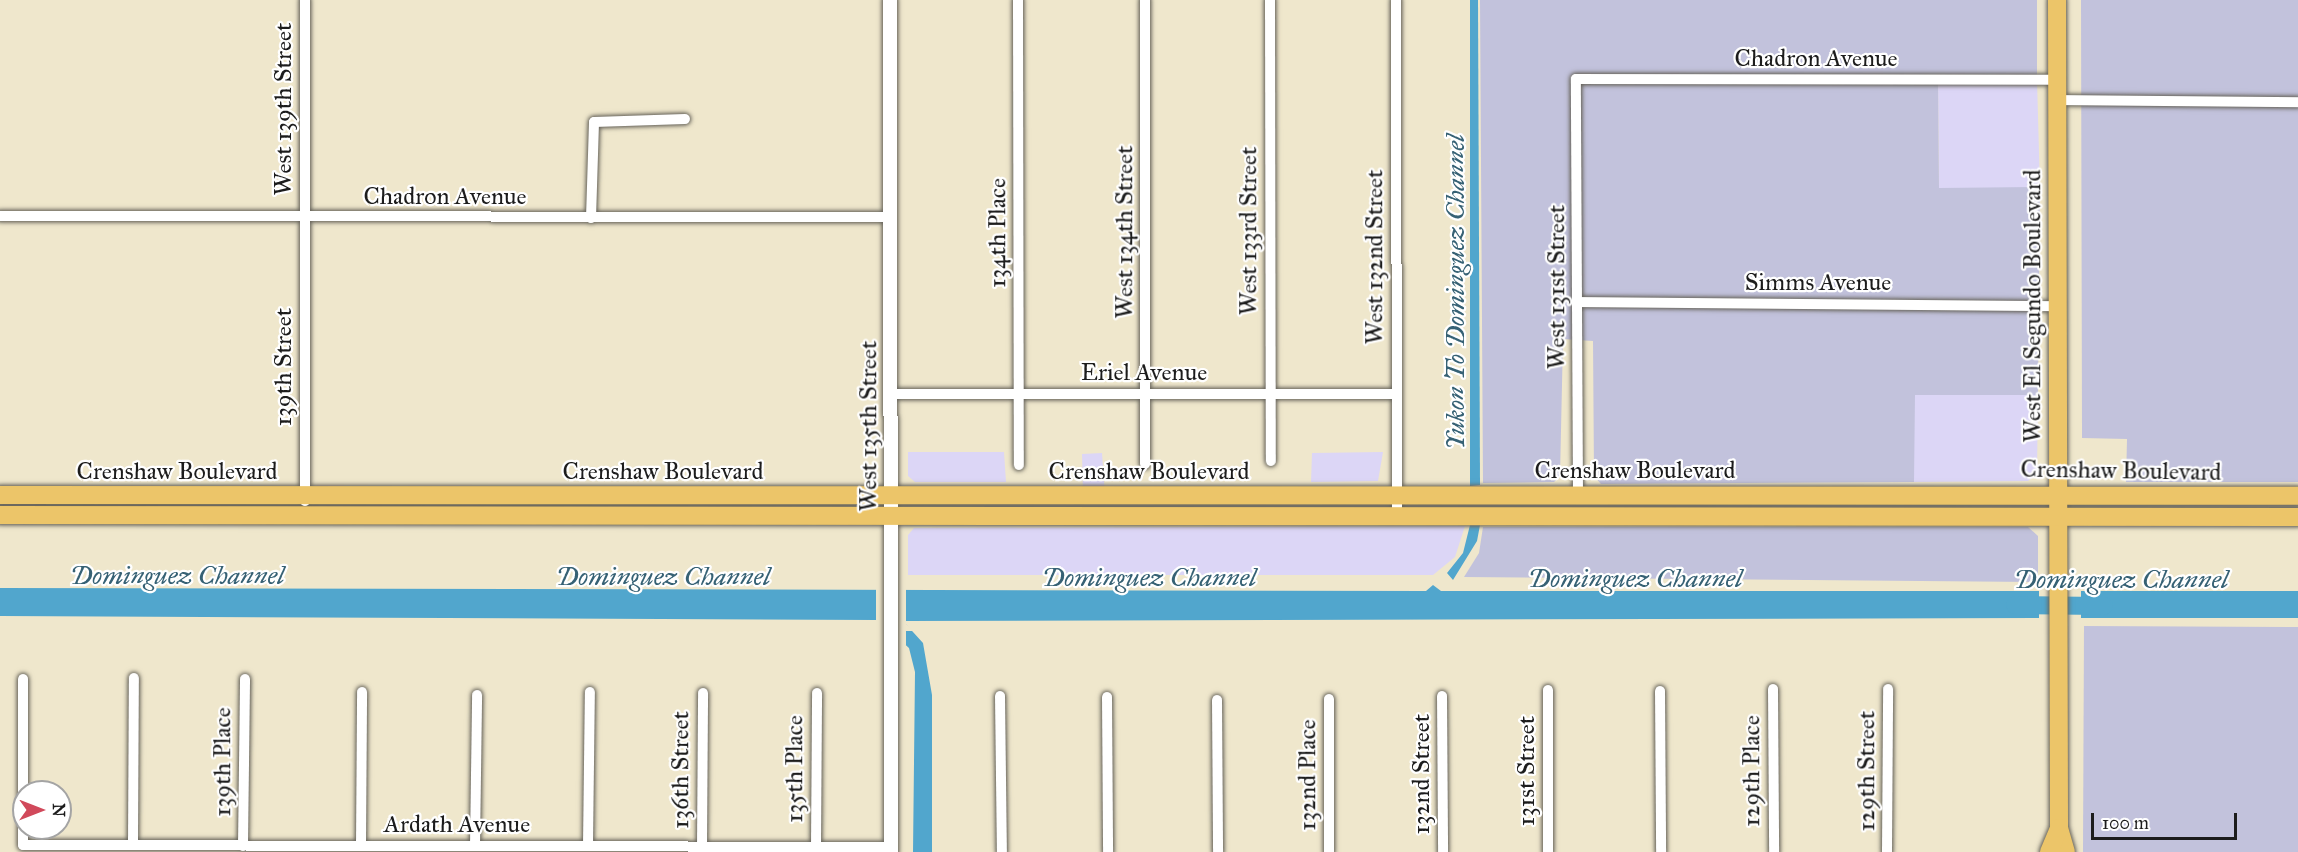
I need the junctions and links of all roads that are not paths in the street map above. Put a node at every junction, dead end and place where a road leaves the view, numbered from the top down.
1 (305, 0) edge
2 (890, 0) edge
3 (1018, 0) edge
4 (1145, 0) edge
5 (1270, 0) edge
6 (1396, 0) edge
7 (2056, 0) edge
8 (1576, 79) joint
9 (2056, 80) junction
10 (2056, 100) junction
11 (2298, 102) edge
12 (685, 119) dead end
13 (0, 216) edge
14 (305, 217) junction
15 (891, 217) junction
16 (591, 218) junction
17 (1578, 302) junction
18 (2057, 306) junction
19 (892, 394) junction
20 (1019, 394) junction
21 (1146, 394) junction
22 (1270, 394) junction
23 (1396, 394) junction
24 (1271, 462) dead end
25 (1145, 464) dead end
26 (1020, 465) dead end
27 (0, 495) edge
28 (742, 495) junction
29 (891, 495) junction
30 (1578, 495) junction
31 (2057, 495) junction
32 (305, 496) junction
33 (522, 496) junction
34 (1397, 496) junction
35 (2298, 496) edge
36 (891, 514) junction
37 (1578, 514) junction
38 (0, 515) edge
39 (521, 515) junction
40 (742, 515) junction
41 (1397, 515) junction
42 (2057, 515) junction
43 (305, 516) junction
44 (2298, 517) edge
45 (134, 678) dead end
46 (23, 679) dead end
47 (244, 679) dead end
48 (1773, 689) dead end
49 (1888, 689) dead end
50 (1548, 690) dead end
51 (1660, 691) dead end
52 (362, 692) dead end
53 (590, 692) dead end
54 (703, 693) dead end
55 (817, 693) dead end
56 (477, 695) dead end
57 (1000, 696) dead end
58 (1442, 696) dead end
59 (1107, 697) dead end
60 (1329, 699) dead end
61 (1216, 700) dead end
62 (2059, 828) junction
63 (134, 845) junction
64 (588, 845) junction
65 (243, 846) junction
66 (361, 846) junction
67 (475, 846) junction
68 (702, 846) junction
69 (816, 846) junction
70 (303, 849) edge
71 (891, 850) edge
72 (1002, 852) edge
73 (1108, 852) edge
74 (1218, 852) edge
75 (1329, 852) edge
76 (1443, 852) edge
77 (1548, 852) edge
78 (1661, 852) edge
79 (1774, 852) edge
80 (1887, 852) edge
81 (2049, 852) edge
82 (2059, 852) edge
83 (2066, 852) edge

1 - 14 street, West 139th Street
2 - 15 street, West 135th Street
3 - 20 street, 134th Place
4 - 21 street, West 134th Street
5 - 22 street, West 133rd Street
6 - 23 street, West 132nd Street
7 - 9 main road, West El Segundo Boulevard
8 - 9 street, Chadron Avenue
8 - 17 street, West 131st Street
9 - 10 main road, West El Segundo Boulevard
10 - 11 street
10 - 18 main road, West El Segundo Boulevard
12 - 16 street
13 - 14 street, Chadron Avenue
14 - 16 street, Chadron Avenue
14 - 32 street, 139th Street
15 - 16 street, Chadron Avenue
15 - 19 street, West 135th Street
17 - 18 street, Simms Avenue
17 - 30 street, West 131st Street
18 - 31 main road, West El Segundo Boulevard
19 - 20 street, Eriel Avenue
19 - 29 street, West 135th Street
20 - 21 street, Eriel Avenue
20 - 26 street, 134th Place
21 - 22 street, Eriel Avenue
21 - 25 street, West 134th Street
22 - 23 street, Eriel Avenue
22 - 24 street, West 133rd Street
23 - 34 street, West 132nd Street
27 - 32 main road, Crenshaw Boulevard
28 - 29 main road, Crenshaw Boulevard
28 - 33 main road, Crenshaw Boulevard
28 - 40 main road
29 - 34 main road, Crenshaw Boulevard
29 - 36 street, West 135th Street
30 - 31 main road, Crenshaw Boulevard
30 - 34 main road, Crenshaw Boulevard
30 - 37 main road
31 - 35 main road, Crenshaw Boulevard
31 - 42 main road, West El Segundo Boulevard
32 - 33 main road, Crenshaw Boulevard
32 - 43 street, 139th Street
33 - 39 main road
34 - 41 street, West 132nd Street
36 - 40 main road, Crenshaw Boulevard
36 - 41 main road, Crenshaw Boulevard
36 - 71 street, West 135th Street
37 - 41 main road, Crenshaw Boulevard
37 - 42 main road, Crenshaw Boulevard
38 - 43 main road, Crenshaw Boulevard
39 - 40 main road, Crenshaw Boulevard
39 - 43 main road, Crenshaw Boulevard
42 - 44 main road, Crenshaw Boulevard
42 - 62 main road, West El Segundo Boulevard
45 - 63 street
46 - 63 street, Ardath Avenue
47 - 65 street, 139th Place
48 - 79 street, 129th Place
49 - 80 street, 129th Street
50 - 77 street, 131st Street
51 - 78 street
52 - 66 street
53 - 64 street
54 - 68 street, 136th Street
55 - 69 street, 135th Place
56 - 67 street
57 - 72 street
58 - 76 street, 132nd Street
59 - 73 street
60 - 75 street, 132nd Place
61 - 74 street
62 - 81 main road, West El Segundo Boulevard
62 - 82 main road
62 - 83 main road, West El Segundo Boulevard
63 - 65 street, Ardath Avenue
64 - 67 street, Ardath Avenue
64 - 68 street, Ardath Avenue
65 - 70 street, Ardath Avenue
66 - 67 street, Ardath Avenue
66 - 70 street, Ardath Avenue
68 - 69 street, Ardath Avenue
69 - 71 street, Ardath Avenue

